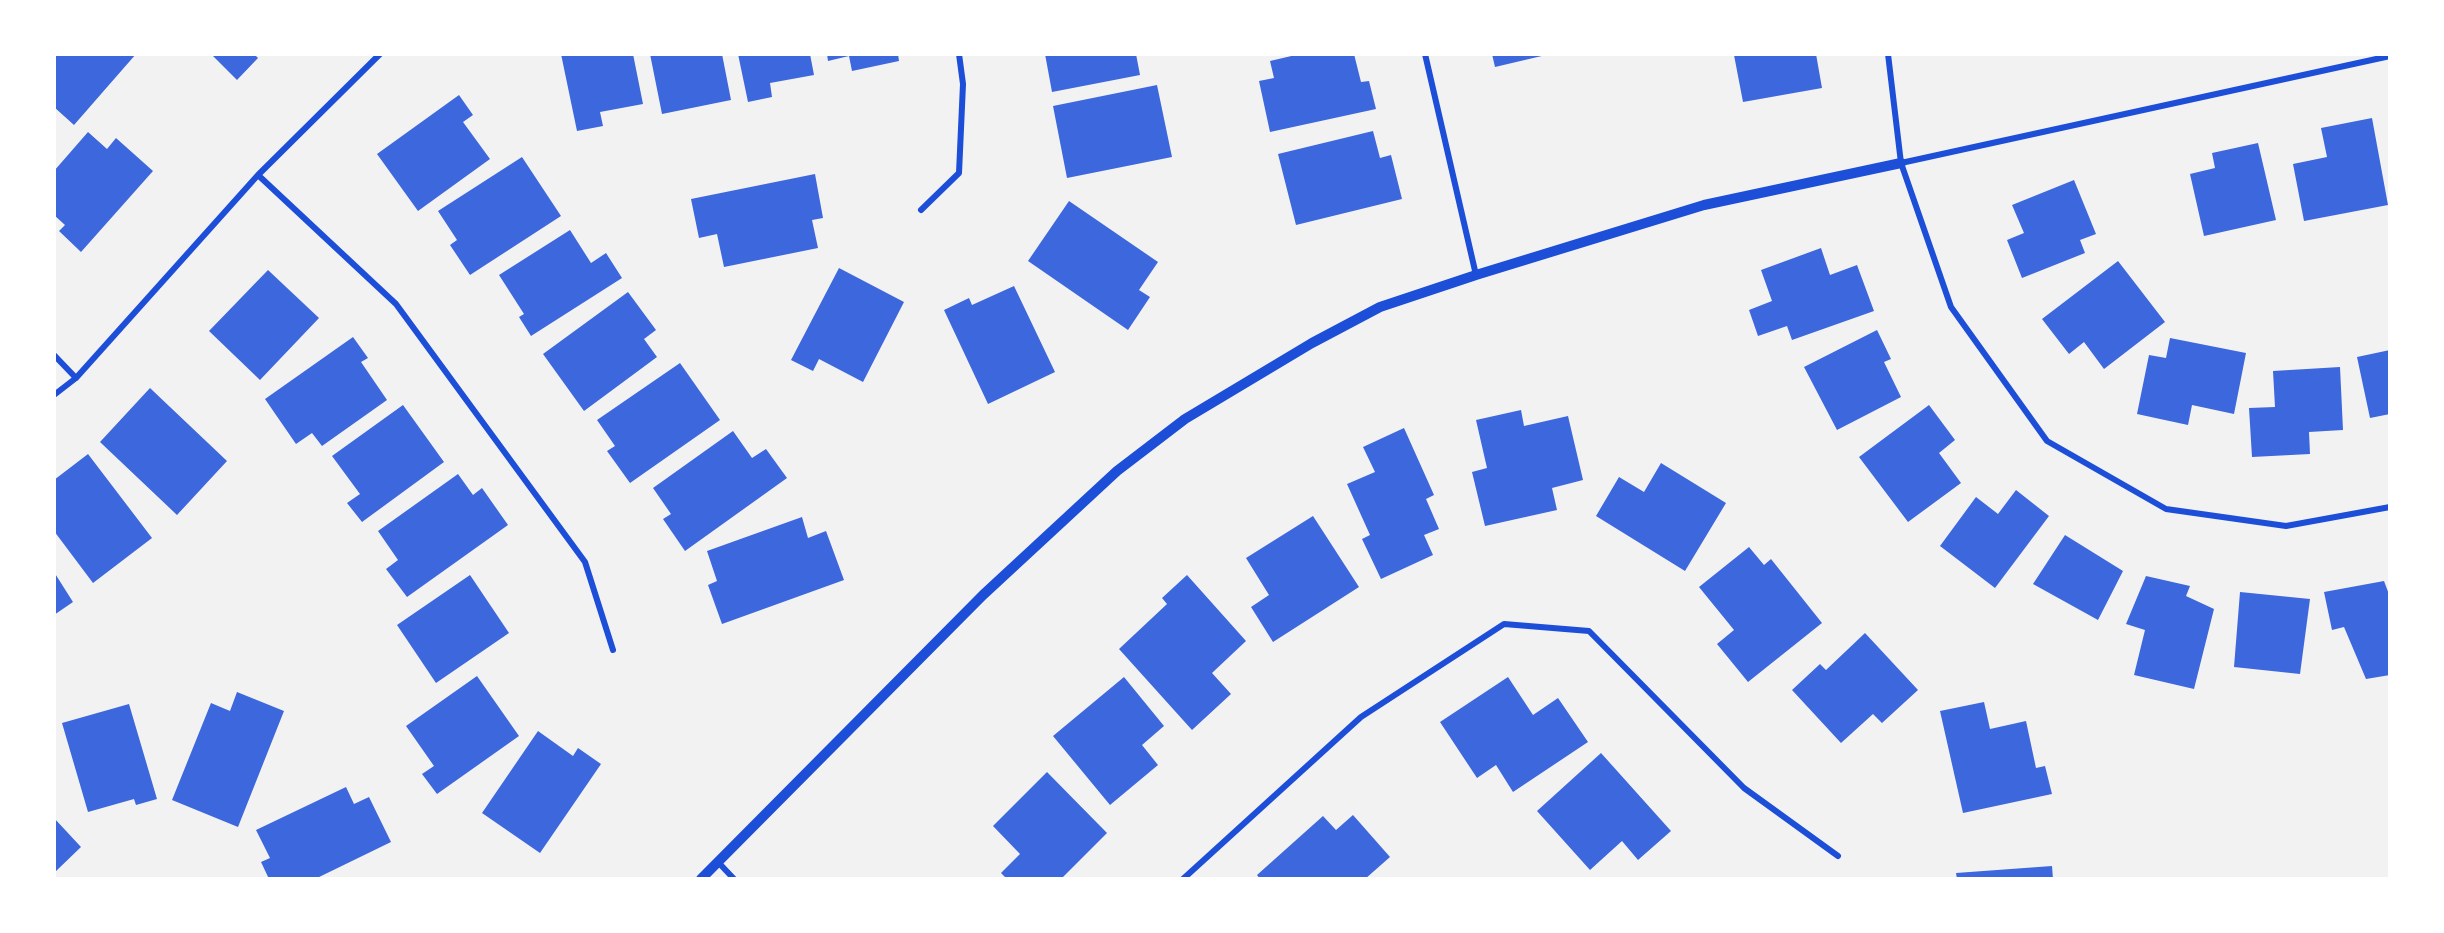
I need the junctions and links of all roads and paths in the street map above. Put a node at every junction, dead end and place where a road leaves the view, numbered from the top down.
1 (380, 54) edge
2 (959, 54) edge
3 (1425, 54) edge
4 (1888, 54) edge
5 (2390, 56) edge
6 (1902, 163) junction
7 (258, 175) junction
8 (921, 210) dead end
9 (1476, 274) junction
10 (54, 355) edge
11 (76, 378) junction
12 (54, 395) edge
13 (2390, 507) edge
14 (613, 650) dead end
15 (1838, 856) dead end
16 (718, 862) junction
17 (701, 879) edge
18 (734, 879) edge
19 (1183, 879) edge

1 - 7 street
2 - 8 street
3 - 9 street
4 - 6 street
5 - 6 street
6 - 9 street
6 - 13 street
7 - 11 street
7 - 14 street
9 - 16 street
10 - 11 street
11 - 12 street
15 - 19 street
16 - 17 street
16 - 18 street

